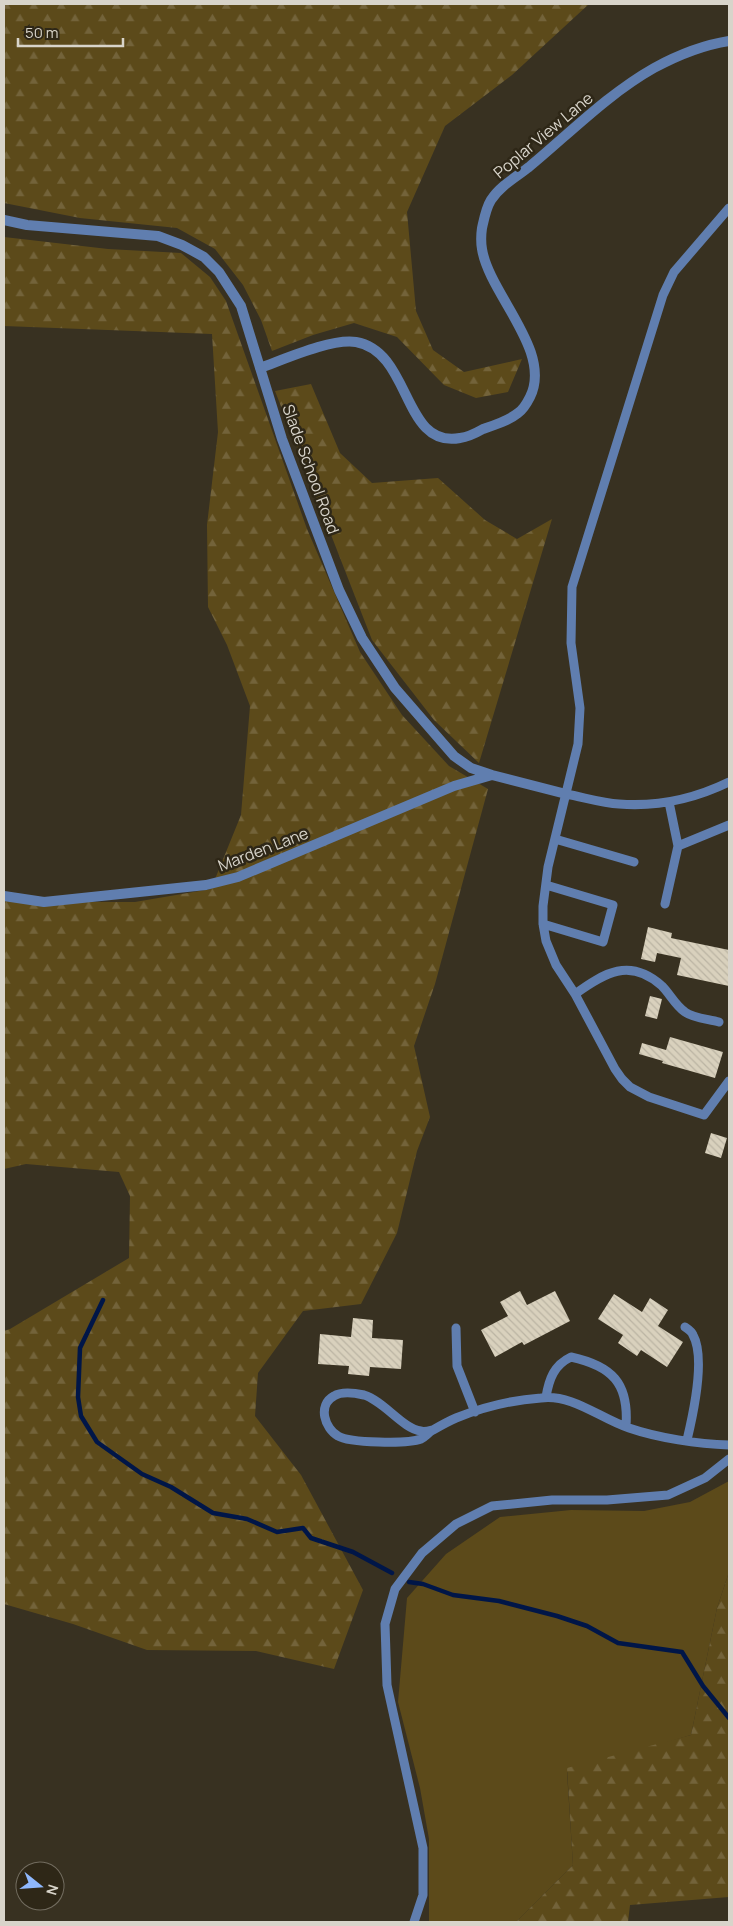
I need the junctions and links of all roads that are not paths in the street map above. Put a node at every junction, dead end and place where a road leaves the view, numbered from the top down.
1 (729, 41) edge
2 (729, 208) edge
3 (4, 220) edge
4 (260, 368) junction
5 (492, 775) junction
6 (729, 782) edge
7 (566, 794) junction
8 (669, 802) junction
9 (729, 825) edge
10 (555, 839) junction
11 (678, 846) junction
12 (634, 862) dead end
13 (546, 885) junction
14 (4, 896) edge
15 (665, 904) dead end
16 (543, 924) junction
17 (575, 994) junction
18 (718, 1022) dead end
19 (729, 1081) edge
20 (685, 1327) dead end
21 (456, 1328) dead end
22 (546, 1397) junction
23 (475, 1412) junction
24 (626, 1426) junction
25 (432, 1430) junction
26 (687, 1440) junction
27 (729, 1445) edge
28 (729, 1459) edge
29 (414, 1922) edge

1 - 4 street, Poplar View Lane
2 - 7 lane
3 - 4 street, Slade School Road
4 - 5 street, Slade School Road
5 - 7 street, Slade School Road
5 - 14 street, Marden Lane
6 - 8 lane
7 - 8 lane
7 - 10 lane
8 - 11 lane
9 - 11 lane
10 - 12 lane
10 - 13 lane
11 - 15 lane
13 - 16 lane
13 - 16 lane
16 - 17 lane
17 - 18 lane
17 - 19 lane
20 - 26 lane
21 - 23 lane
22 - 23 lane
22 - 24 lane
22 - 24 lane
23 - 25 lane
24 - 26 lane
25 - 25 lane
26 - 27 lane
28 - 29 lane

